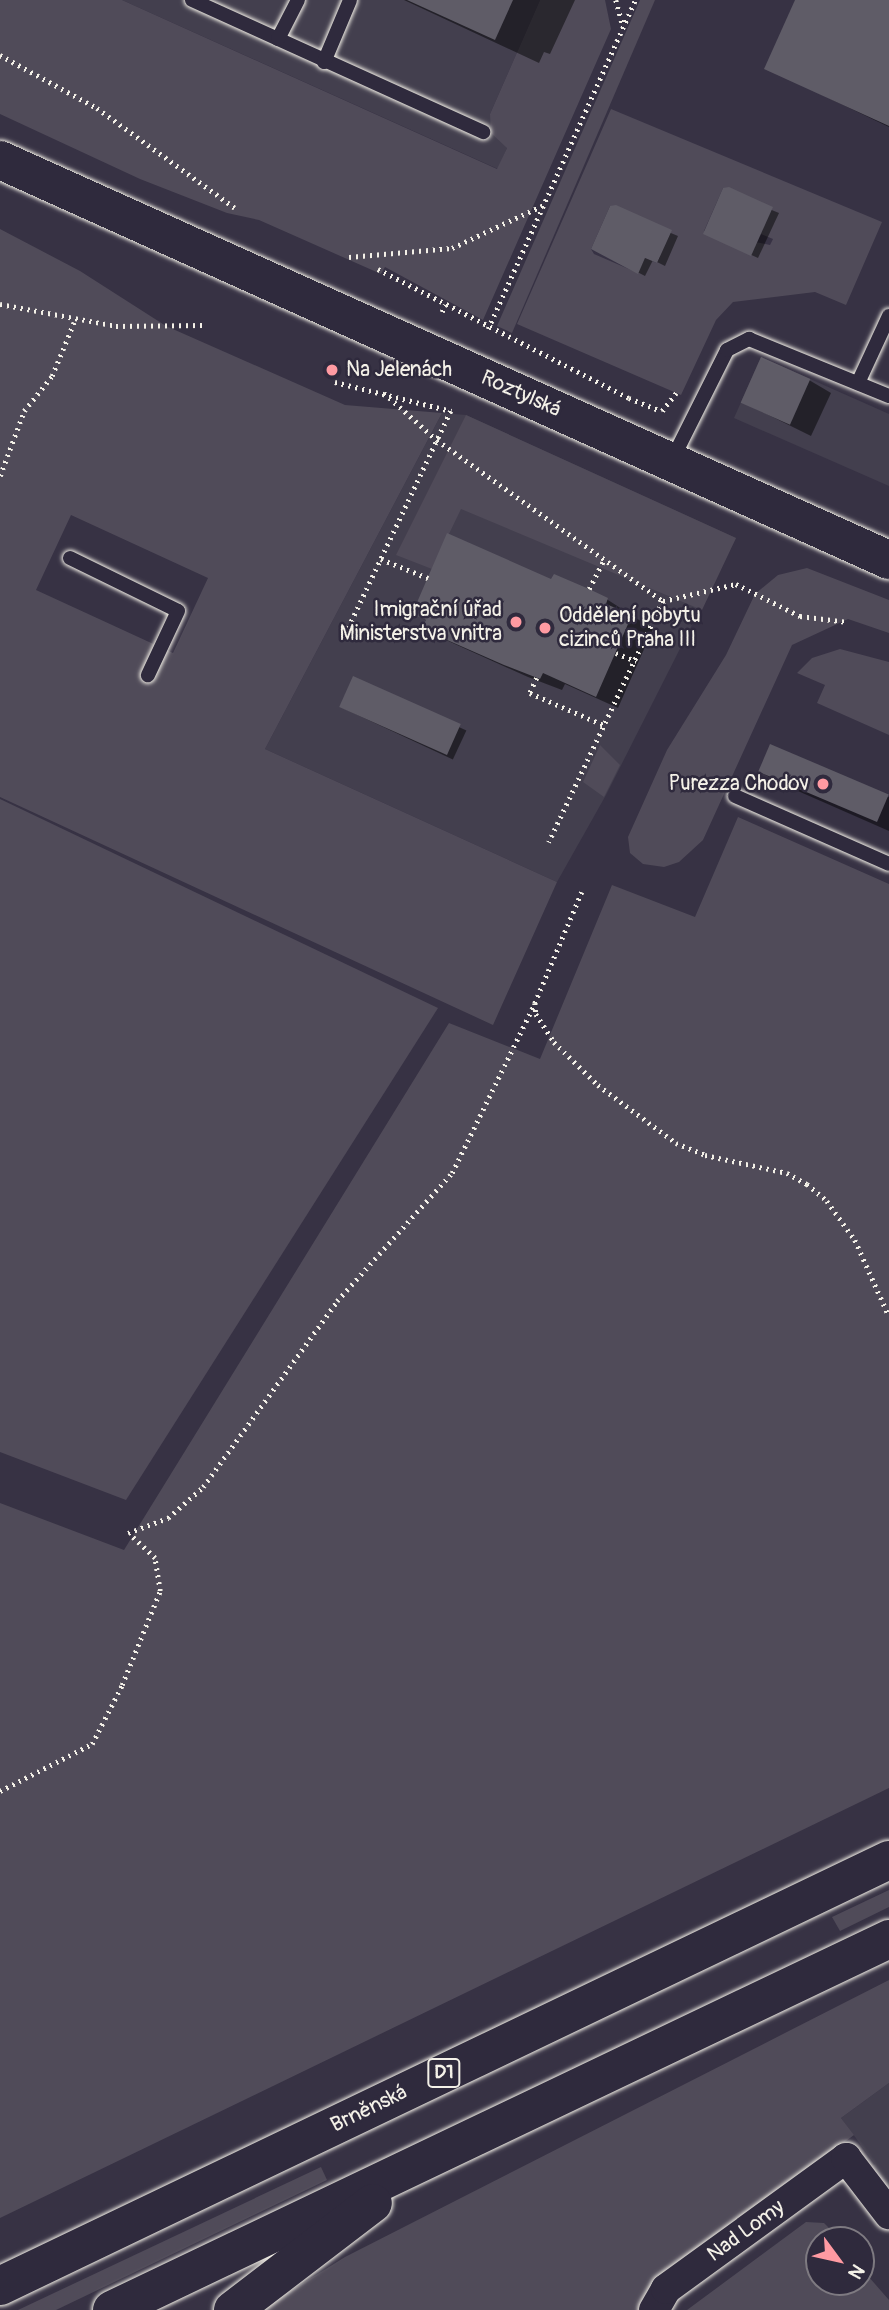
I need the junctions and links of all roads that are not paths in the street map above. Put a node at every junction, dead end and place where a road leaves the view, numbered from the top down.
1 (192, 0) edge
2 (298, 0) edge
3 (350, 0) edge
4 (278, 39) junction
5 (324, 62) junction
6 (483, 132) dead end
7 (0, 160) edge
8 (889, 316) edge
9 (858, 383) junction
10 (889, 396) edge
11 (671, 462) junction
12 (70, 558) dead end
13 (889, 560) edge
14 (148, 675) dead end
15 (735, 796) dead end
16 (889, 864) edge
17 (889, 1860) edge
18 (889, 1938) edge
19 (435, 2155) junction
20 (889, 2214) edge
21 (0, 2286) edge
22 (112, 2310) edge
23 (233, 2310) edge
24 (654, 2310) edge

1 - 4 lane
2 - 4 lane
3 - 5 lane
4 - 5 lane
5 - 6 lane
7 - 11 main road, Roztylská
8 - 9 lane
9 - 10 lane
9 - 11 lane
11 - 13 main road, Roztylská
12 - 14 lane
15 - 16 lane
17 - 21 main road, Brněnská / D1
18 - 19 main road
19 - 22 main road
19 - 23 main road
20 - 24 street, Nad Lomy

